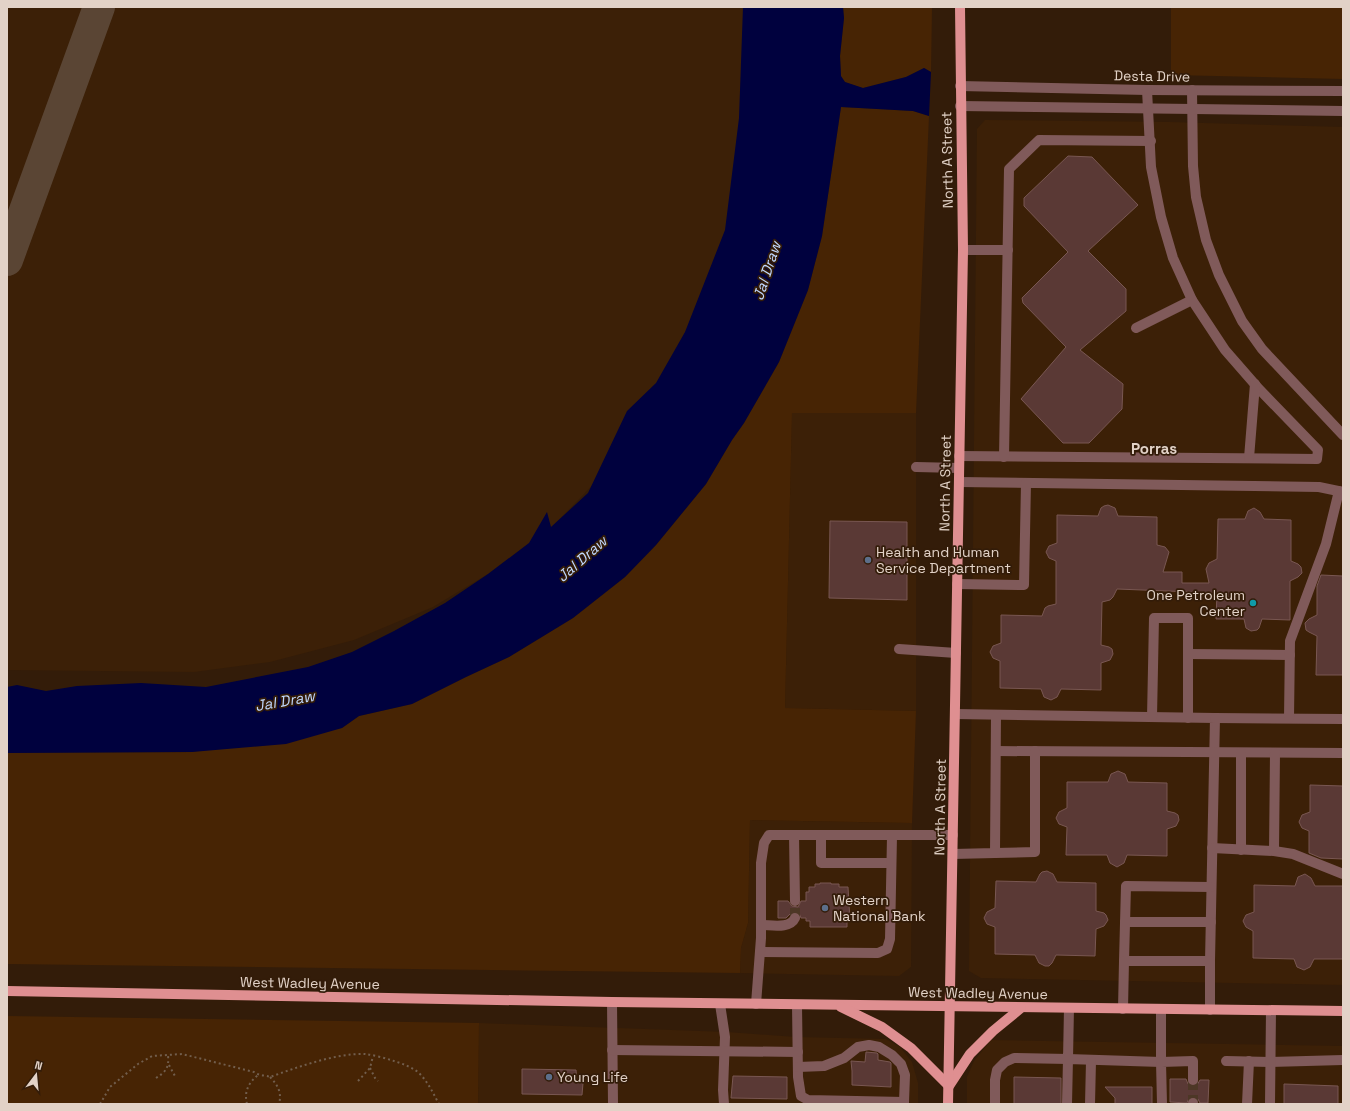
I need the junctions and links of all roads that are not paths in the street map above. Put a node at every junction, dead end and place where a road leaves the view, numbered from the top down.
1 (960, 7) edge
2 (960, 86) junction
3 (1147, 90) junction
4 (1192, 90) junction
5 (1343, 91) edge
6 (960, 106) junction
7 (1148, 108) junction
8 (1192, 109) junction
9 (1343, 111) edge
10 (1151, 141) junction
11 (963, 250) junction
12 (1008, 250) junction
13 (1192, 300) junction
14 (1136, 328) dead end
15 (1255, 384) junction
16 (1343, 435) edge
17 (959, 456) junction
18 (1004, 457) junction
19 (1249, 458) junction
20 (916, 467) dead end
21 (959, 468) junction
22 (959, 482) junction
23 (1026, 483) junction
24 (1341, 492) edge
25 (958, 584) junction
26 (899, 649) dead end
27 (956, 653) junction
28 (1188, 654) junction
29 (1290, 655) junction
30 (955, 714) junction
31 (996, 715) junction
32 (1152, 717) junction
33 (1188, 718) junction
34 (1215, 718) junction
35 (1289, 718) junction
36 (1343, 719) edge
37 (996, 751) junction
38 (1035, 751) junction
39 (1214, 752) junction
40 (1241, 752) junction
41 (1275, 753) junction
42 (1343, 753) edge
43 (953, 835) junction
44 (794, 836) junction
45 (821, 836) junction
46 (892, 836) junction
47 (1212, 848) junction
48 (1241, 850) junction
49 (1274, 851) junction
50 (995, 853) junction
51 (953, 854) junction
52 (891, 863) junction
53 (1343, 874) edge
54 (1212, 887) junction
55 (795, 901) tunnel mouth
56 (795, 918) dead end
57 (1125, 922) junction
58 (1211, 922) junction
59 (761, 925) junction
60 (760, 952) junction
61 (1124, 961) junction
62 (1210, 961) junction
63 (7, 992) edge
64 (612, 1002) junction
65 (720, 1004) junction
66 (756, 1004) junction
67 (797, 1005) junction
68 (838, 1006) junction
69 (950, 1007) junction
70 (1021, 1008) junction
71 (1069, 1008) junction
72 (1123, 1009) junction
73 (1161, 1009) junction
74 (1210, 1010) junction
75 (1271, 1010) junction
76 (1343, 1011) edge
77 (612, 1050) junction
78 (724, 1052) junction
79 (798, 1052) junction
80 (1068, 1060) junction
81 (1343, 1060) edge
82 (1091, 1061) junction
83 (1226, 1061) dead end
84 (1249, 1061) junction
85 (1161, 1062) junction
86 (1270, 1062) junction
87 (798, 1067) junction
88 (1193, 1080) tunnel mouth
89 (949, 1086) junction
90 (904, 1103) edge
91 (613, 1104) edge
92 (724, 1104) edge
93 (948, 1104) edge
94 (995, 1104) edge
95 (1067, 1104) edge
96 (1090, 1104) edge
97 (1162, 1104) edge
98 (1247, 1104) edge
99 (1270, 1104) edge

1 - 2 main road, North A Street
2 - 3 street, Desta Drive
2 - 6 main road, North A Street
3 - 4 street, Desta Drive
3 - 7 street
4 - 5 street, Desta Drive
4 - 8 street
6 - 7 street
6 - 11 main road, North A Street
7 - 8 street
7 - 10 street
8 - 9 street
8 - 16 street
10 - 12 street
10 - 13 street
11 - 12 street
11 - 17 main road, North A Street
12 - 18 street
13 - 14 street
13 - 15 street
15 - 19 street
15 - 19 street
17 - 18 street
17 - 21 main road, North A Street
18 - 19 street
20 - 21 street
21 - 22 main road, North A Street
22 - 23 street
22 - 25 main road, North A Street
23 - 24 street
23 - 25 street
24 - 29 street
25 - 27 main road, North A Street
26 - 27 street
27 - 30 main road, North A Street
28 - 29 street
28 - 32 street
28 - 33 street
29 - 35 street
30 - 31 street
30 - 43 main road, North A Street
31 - 32 street
31 - 37 street
32 - 33 street
33 - 34 street
34 - 35 street
34 - 39 street
35 - 36 street
37 - 38 street
37 - 50 street
38 - 39 street
38 - 50 street
39 - 40 street
39 - 47 street
40 - 41 street
40 - 48 street
41 - 42 street
41 - 49 street
43 - 46 street
43 - 51 main road, North A Street
44 - 45 street
44 - 55 street
44 - 59 street
45 - 46 street
45 - 52 street
46 - 52 street
47 - 48 street
47 - 54 street
48 - 49 street
49 - 53 street
50 - 51 street
51 - 69 main road, North A Street
52 - 60 street
54 - 57 street
54 - 58 street
56 - 59 street
57 - 58 street
57 - 61 street
58 - 62 street
59 - 60 street
60 - 66 street
61 - 62 street
61 - 72 street
62 - 74 street
63 - 64 main road, West Wadley Avenue
64 - 65 main road, West Wadley Avenue
64 - 77 street
65 - 66 main road, West Wadley Avenue
65 - 78 street
66 - 67 main road, West Wadley Avenue
67 - 68 main road, West Wadley Avenue
67 - 79 street
68 - 69 main road, West Wadley Avenue
68 - 89 main road
69 - 70 main road, West Wadley Avenue
69 - 89 main road, North A Street
70 - 71 main road, West Wadley Avenue
70 - 89 main road
71 - 72 main road, West Wadley Avenue
71 - 80 street
72 - 73 main road, West Wadley Avenue
73 - 74 main road, West Wadley Avenue
73 - 85 street
74 - 75 main road, West Wadley Avenue
75 - 76 main road, West Wadley Avenue
75 - 86 street
77 - 78 street
77 - 91 street
78 - 79 street
78 - 92 street
79 - 87 street
80 - 82 street
80 - 94 street
80 - 95 street
81 - 86 street
82 - 85 street
82 - 96 street
83 - 84 street
84 - 86 street
84 - 98 street
85 - 88 street
85 - 97 street
86 - 99 street
87 - 90 street
87 - 90 street
89 - 93 main road, North A Street

